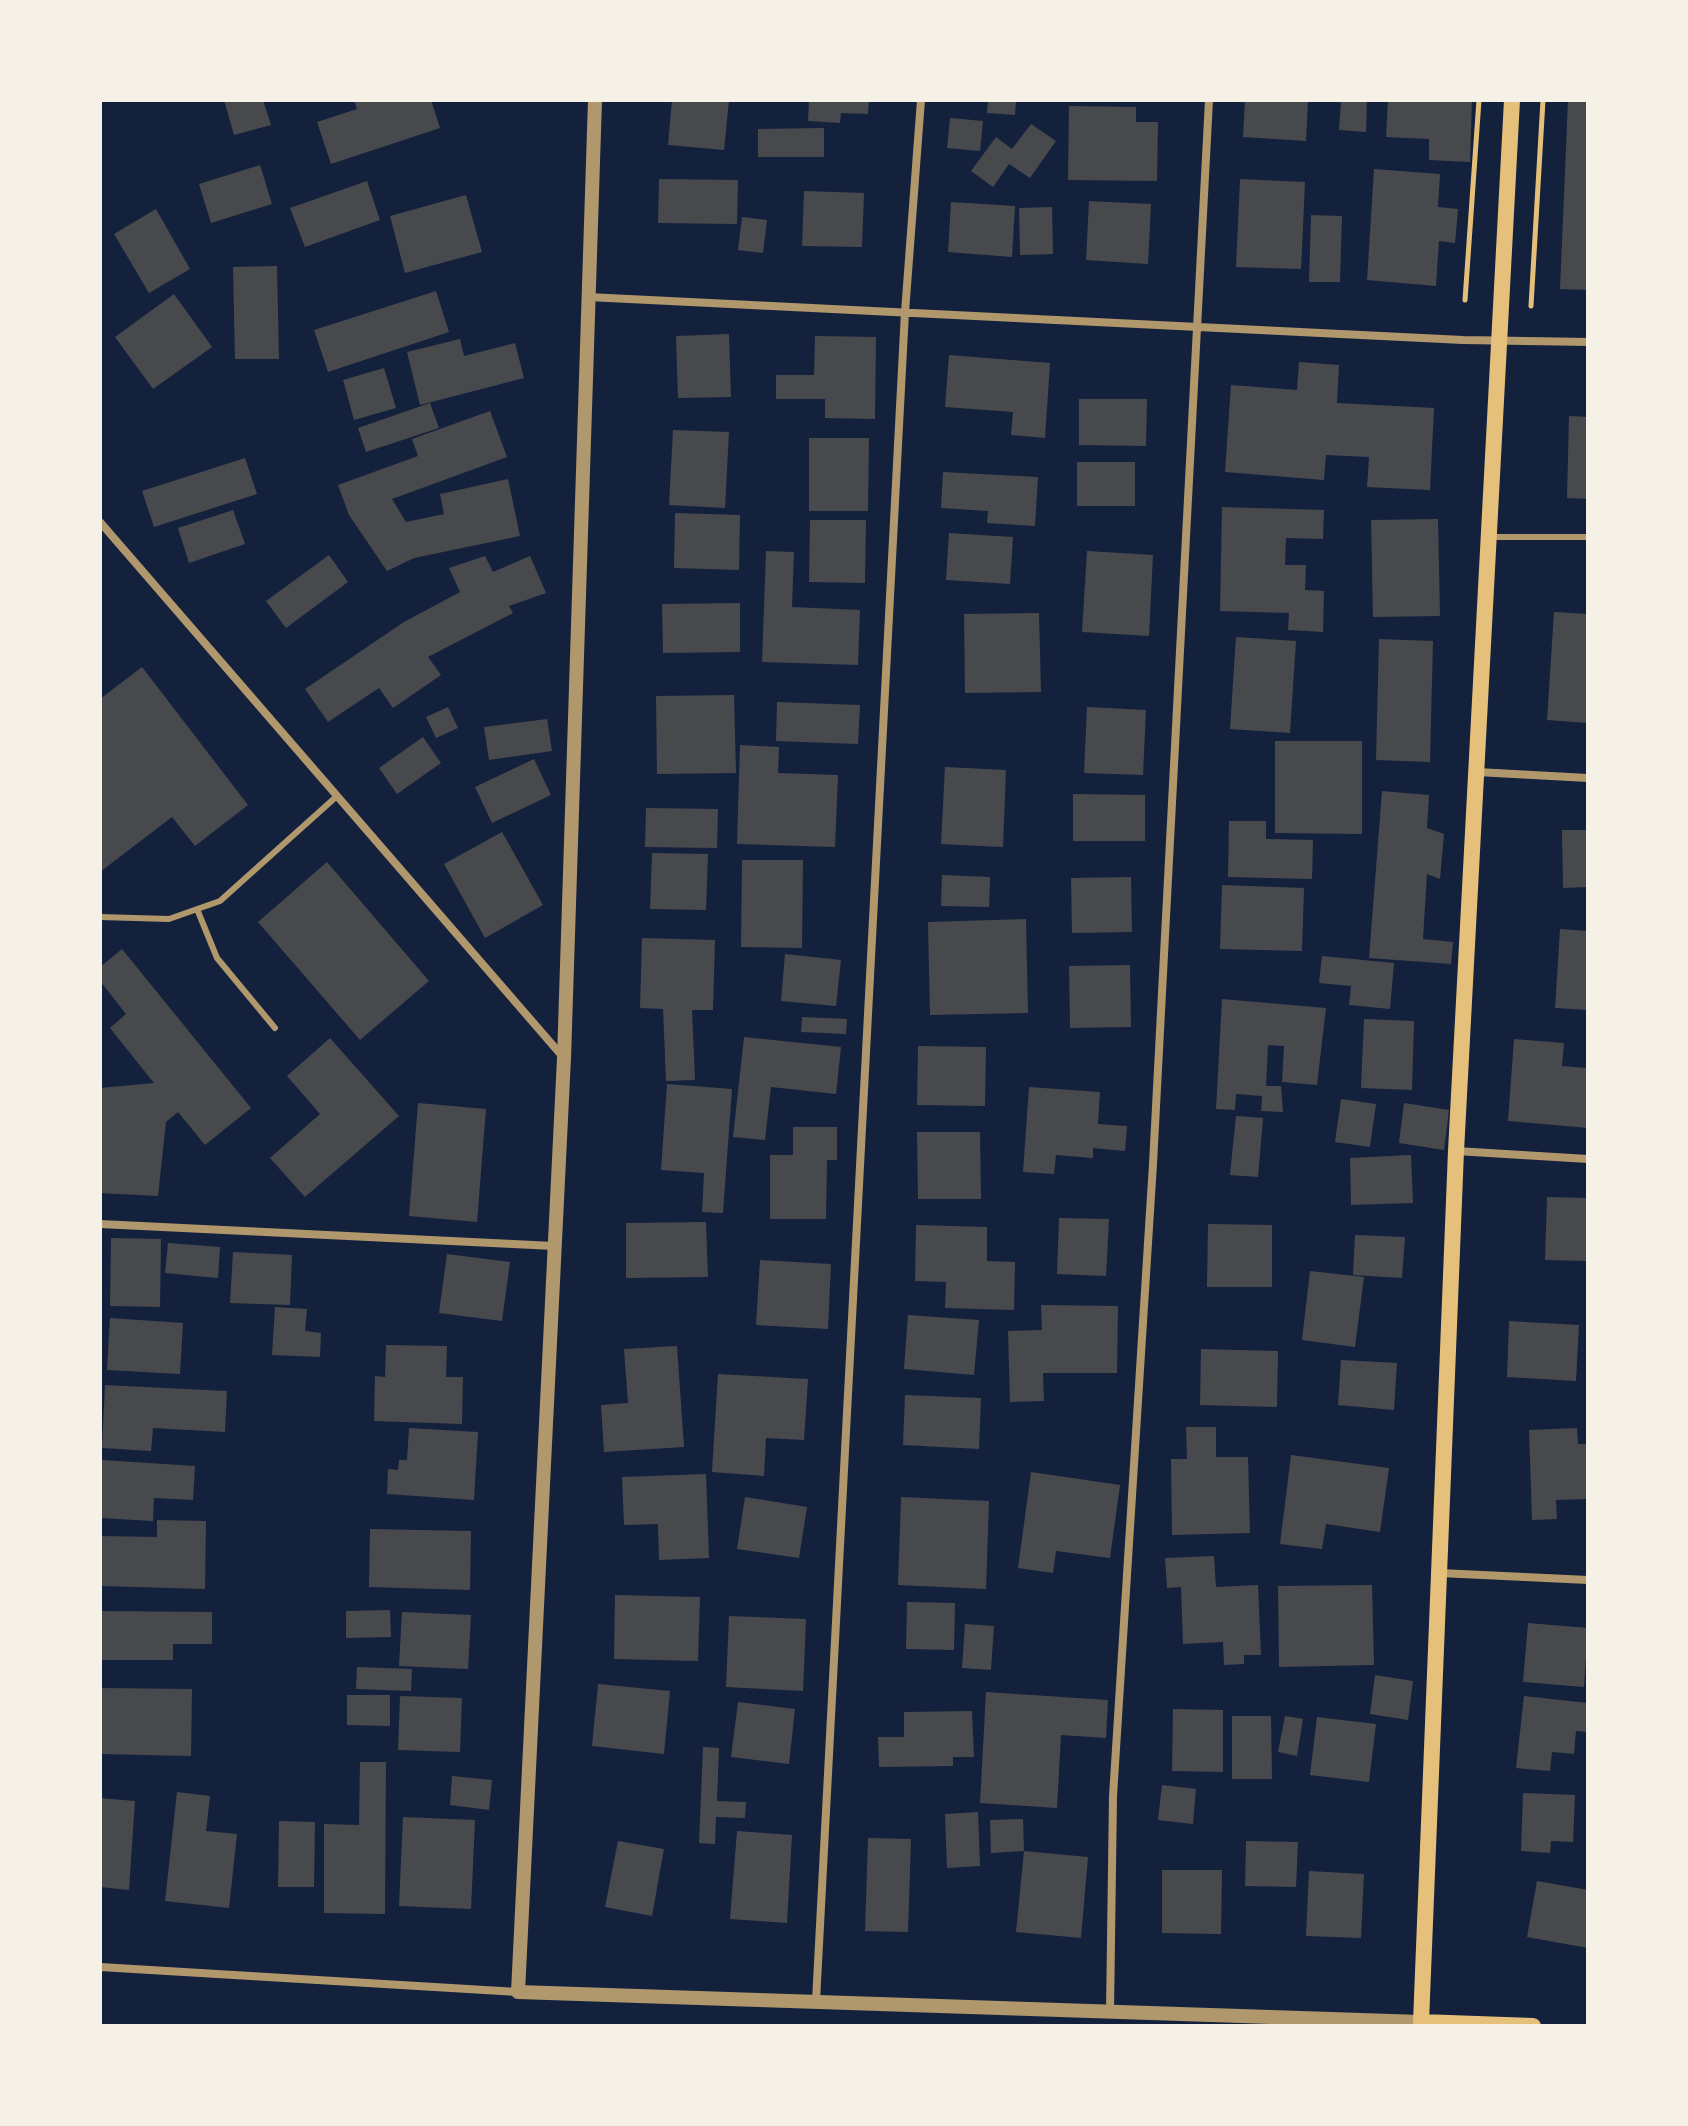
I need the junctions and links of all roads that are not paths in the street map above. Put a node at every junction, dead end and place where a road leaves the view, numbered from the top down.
1 (595, 100) edge
2 (921, 100) edge
3 (1209, 100) edge
4 (1512, 100) edge
5 (588, 297) junction
6 (905, 312) junction
7 (1199, 327) junction
8 (1497, 342) junction
9 (1588, 342) edge
10 (100, 522) edge
11 (1490, 537) junction
12 (1588, 537) edge
13 (1477, 772) junction
14 (1588, 778) edge
15 (337, 796) junction
16 (197, 909) junction
17 (100, 917) edge
18 (275, 1028) dead end
19 (564, 1058) junction
20 (1456, 1151) junction
21 (1588, 1159) edge
22 (100, 1224) edge
23 (554, 1246) junction
24 (1439, 1573) junction
25 (1588, 1580) edge
26 (100, 1967) edge
27 (518, 1992) junction
28 (816, 2001) junction
29 (1110, 2012) junction
30 (1421, 2022) junction
31 (1533, 2026) edge

1 - 5 street
2 - 6 street
3 - 7 street
4 - 8 main road
5 - 6 street
5 - 19 street
6 - 7 street
6 - 28 street
7 - 8 street
7 - 29 street
8 - 9 street
8 - 11 main road
10 - 15 street
11 - 12 lane
11 - 13 main road
13 - 14 street
13 - 20 main road
15 - 16 lane
15 - 19 street
16 - 17 lane
16 - 18 lane
19 - 23 street
20 - 21 street
20 - 24 main road
22 - 23 street
23 - 27 street
24 - 25 street
24 - 30 main road
26 - 27 street
27 - 28 street
28 - 29 street
29 - 30 street
30 - 31 main road

